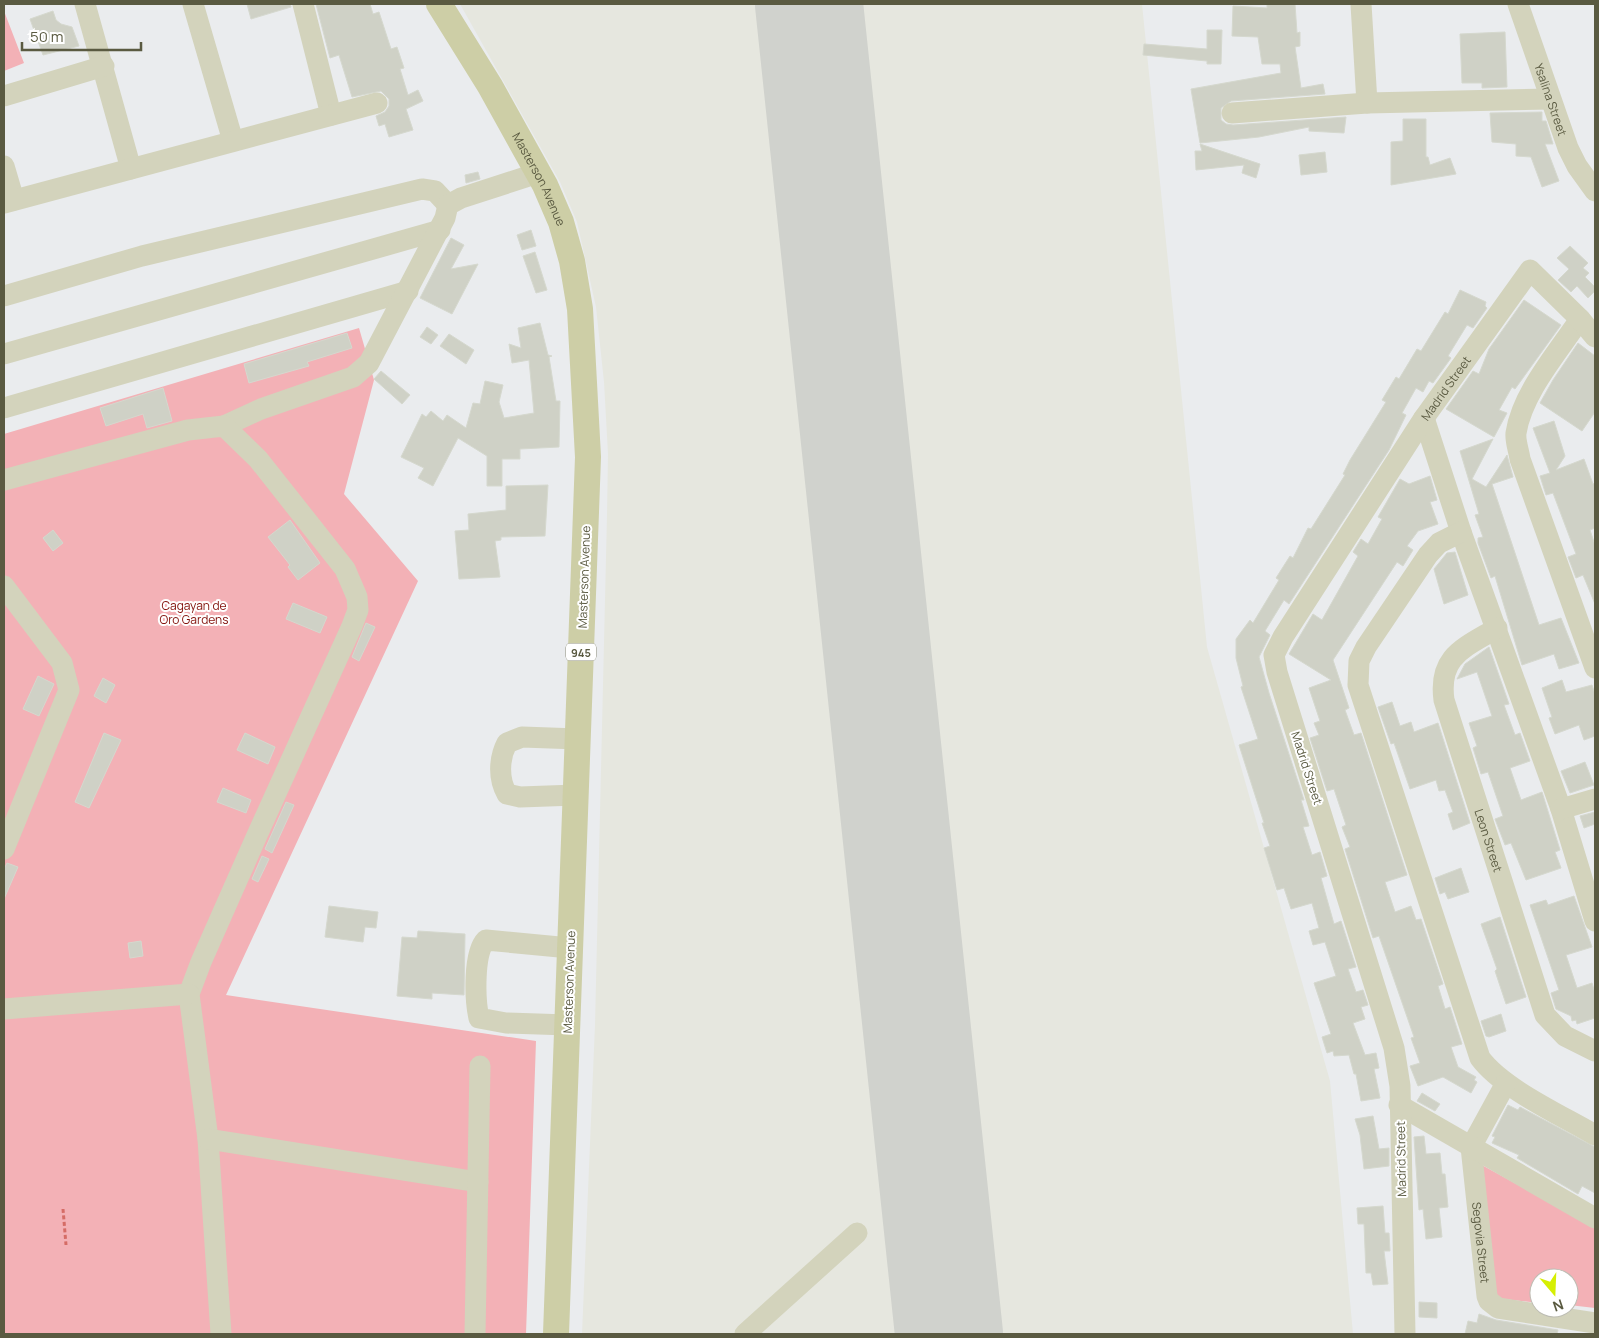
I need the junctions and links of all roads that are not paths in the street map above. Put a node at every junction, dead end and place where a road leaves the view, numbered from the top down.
1 (85, 4) edge
2 (193, 4) edge
3 (302, 4) edge
4 (439, 4) edge
5 (1361, 4) edge
6 (1518, 4) edge
7 (104, 66) junction
8 (4, 96) edge
9 (1550, 99) junction
10 (377, 103) dead end
11 (1367, 103) junction
12 (1232, 113) dead end
13 (332, 115) junction
14 (233, 141) junction
15 (4, 166) edge
16 (131, 168) junction
17 (538, 173) junction
18 (1595, 191) edge
19 (9, 201) edge
20 (448, 205) junction
21 (440, 230) junction
22 (408, 291) junction
23 (4, 296) edge
24 (1580, 319) junction
25 (1595, 337) edge
26 (4, 354) edge
27 (4, 408) edge
28 (1424, 418) junction
29 (224, 426) junction
30 (4, 480) edge
31 (1461, 532) junction
32 (4, 586) edge
33 (1497, 628) junction
34 (1594, 663) edge
35 (578, 739) junction
36 (576, 794) junction
37 (1595, 799) edge
38 (1561, 809) junction
39 (4, 849) edge
40 (1588, 875) edge
41 (1595, 921) edge
42 (570, 948) junction
43 (189, 994) junction
44 (4, 1009) edge
45 (568, 1025) junction
46 (1595, 1051) edge
47 (480, 1066) dead end
48 (1506, 1083) junction
49 (1399, 1105) junction
50 (1595, 1135) edge
51 (208, 1139) junction
52 (1471, 1147) junction
53 (478, 1182) junction
54 (1595, 1218) edge
55 (857, 1233) dead end
56 (1595, 1324) edge
57 (221, 1334) edge
58 (475, 1334) edge
59 (556, 1334) edge
60 (745, 1334) edge
61 (1405, 1334) edge

1 - 7 street
2 - 14 street
3 - 13 street
4 - 17 main road, Masterson Avenue / 945
5 - 11 street
6 - 9 street, Ysalina Street
7 - 8 street
7 - 16 street
9 - 11 street
9 - 18 street, Ysalina Street
10 - 13 street
11 - 12 street
13 - 14 street
14 - 16 street
15 - 19 street
16 - 19 street
17 - 20 street
17 - 35 main road, Masterson Avenue / 945
20 - 21 street
20 - 23 street
21 - 22 street
21 - 26 street
22 - 27 street
22 - 29 street
24 - 25 street
24 - 28 street, Madrid Street
24 - 34 street
28 - 31 street
28 - 49 street, Madrid Street
29 - 30 street
29 - 43 street
31 - 33 street
31 - 48 street
32 - 39 street
33 - 38 street
33 - 46 street, Leon Street
35 - 36 main road, Masterson Avenue / 945
35 - 36 street
36 - 42 main road, Masterson Avenue / 945
37 - 38 street
38 - 40 street
40 - 41 street
42 - 45 main road, Masterson Avenue / 945
42 - 45 street
43 - 44 street
43 - 51 street
45 - 59 main road, Masterson Avenue / 945
47 - 53 street
48 - 50 street
48 - 52 street
49 - 52 street
49 - 61 street, Madrid Street
51 - 53 street
51 - 57 street
52 - 54 street
52 - 56 street, Segovia Street
53 - 58 street
55 - 60 street

